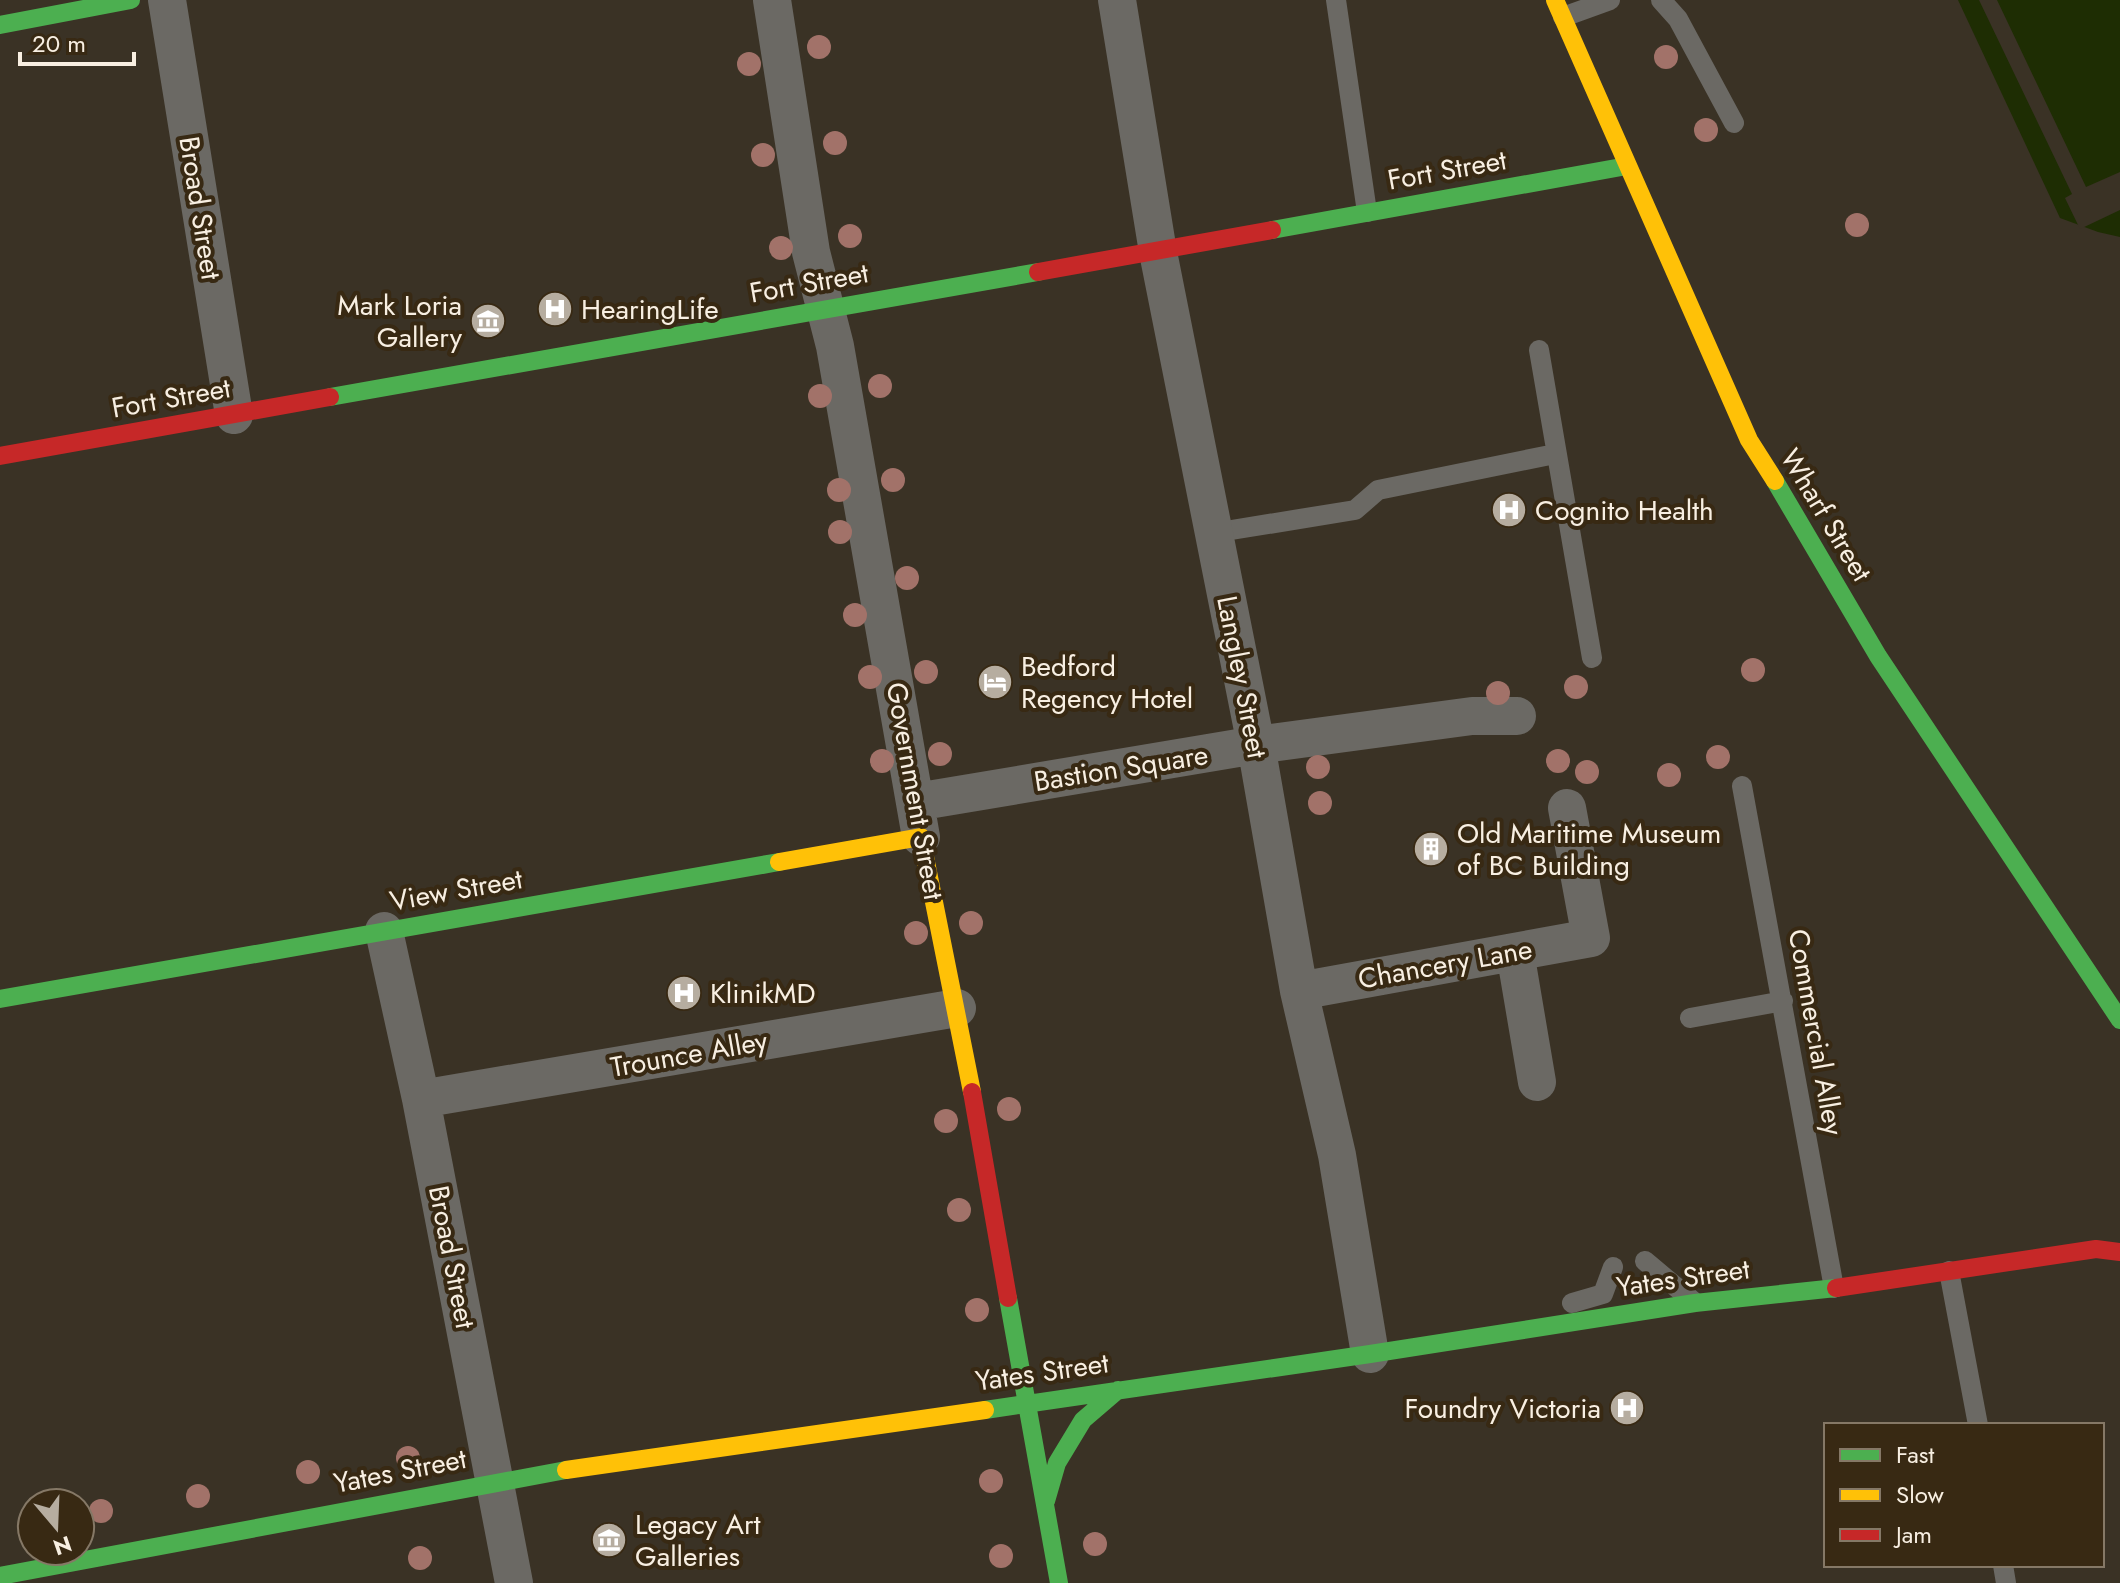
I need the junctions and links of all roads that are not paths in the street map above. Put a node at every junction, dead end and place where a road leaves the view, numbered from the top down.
1 (131, 0) edge
2 (167, 0) edge
3 (772, 0) edge
4 (1117, 0) edge
5 (1336, 0) edge
6 (1610, 0) edge
7 (1661, 0) edge
8 (1559, 9) edge
9 (0, 25) edge
10 (1734, 123) dead end
11 (1627, 166) junction
12 (1367, 212) junction
13 (1158, 252) junction
14 (826, 309) junction
15 (1539, 350) dead end
16 (234, 415) junction
17 (1555, 454) junction
18 (0, 456) edge
19 (1213, 533) junction
20 (1592, 658) dead end
21 (1517, 716) dead end
22 (1256, 745) junction
23 (1742, 786) dead end
24 (1567, 808) dead end
25 (919, 819) junction
26 (384, 931) junction
27 (1515, 952) junction
28 (1299, 991) junction
29 (0, 999) edge
30 (1783, 1001) junction
31 (957, 1008) junction
32 (1690, 1018) dead end
33 (2120, 1020) edge
34 (1537, 1082) dead end
35 (421, 1099) junction
36 (2120, 1237) edge
37 (2096, 1249) junction
38 (2120, 1252) edge
39 (1645, 1261) dead end
40 (1613, 1267) dead end
41 (1949, 1271) junction
42 (1834, 1288) junction
43 (1695, 1303) junction
44 (1494, 1333) junction
45 (1370, 1354) junction
46 (1118, 1390) junction
47 (1028, 1402) junction
48 (1978, 1423) edge
49 (495, 1481) junction
50 (1045, 1504) junction
51 (0, 1576) edge
52 (514, 1583) edge
53 (1059, 1583) edge

1 - 9 main road
2 - 16 street, Broad Street
3 - 14 street, Government Street
4 - 13 street, Langley Street
5 - 12 lane
6 - 8 lane
7 - 10 lane
8 - 11 main road, Wharf Street
11 - 12 main road, Fort Street
11 - 33 main road, Wharf Street
12 - 13 main road, Fort Street
13 - 14 main road, Fort Street
13 - 19 street, Langley Street
14 - 16 main road, Fort Street
14 - 25 street, Government Street
15 - 17 lane
16 - 18 main road, Fort Street
17 - 19 lane
17 - 20 lane
19 - 22 street, Langley Street
21 - 22 street, Bastion Square
22 - 25 street, Bastion Square
22 - 28 street, Langley Street
23 - 30 lane, Commercial Alley
24 - 27 street, Chancery Lane
25 - 26 main road, View Street
25 - 31 main road, Government Street
26 - 29 main road, View Street
26 - 35 street, Broad Street
27 - 28 street, Chancery Lane
27 - 34 street
28 - 45 street, Langley Street
30 - 32 lane
30 - 42 lane, Commercial Alley
31 - 35 street, Trounce Alley
31 - 47 main road, Government Street
35 - 49 street, Broad Street
36 - 37 main road, Yates Street
37 - 38 main road, Yates Street
37 - 41 main road, Yates Street
39 - 43 lane
40 - 44 lane
41 - 42 main road, Yates Street
41 - 48 lane
42 - 43 main road, Yates Street
43 - 44 main road, Yates Street
44 - 45 main road, Yates Street
45 - 46 main road, Yates Street
46 - 47 main road, Yates Street
46 - 50 main road
47 - 49 main road, Yates Street
47 - 50 main road, Government Street
49 - 51 main road, Yates Street
49 - 52 street, Broad Street
50 - 53 main road, Government Street

